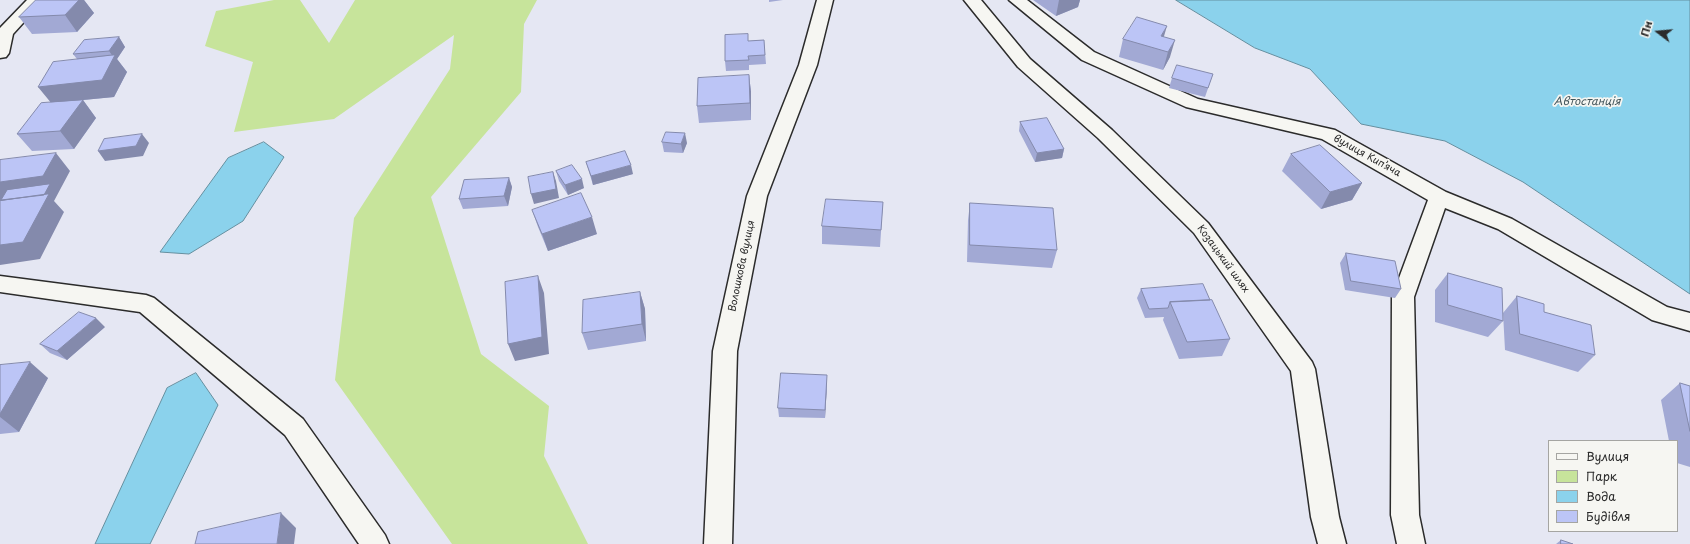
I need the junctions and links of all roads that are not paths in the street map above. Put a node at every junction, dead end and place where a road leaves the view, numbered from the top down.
1 (36, 0) edge
2 (825, 0) edge
3 (972, 0) edge
4 (1017, 0) edge
5 (0, 53) edge
6 (1439, 197) junction
7 (0, 284) edge
8 (1690, 322) edge
9 (375, 544) edge
10 (718, 544) edge
11 (1332, 544) edge
12 (1411, 544) edge

1 - 5 street
2 - 10 street, Волошкова вулиця
3 - 11 street, Козацький шлях
4 - 6 street, вулиця Кипʼяча
6 - 8 street, вулиця Кипʼяча
6 - 12 street
7 - 9 street

